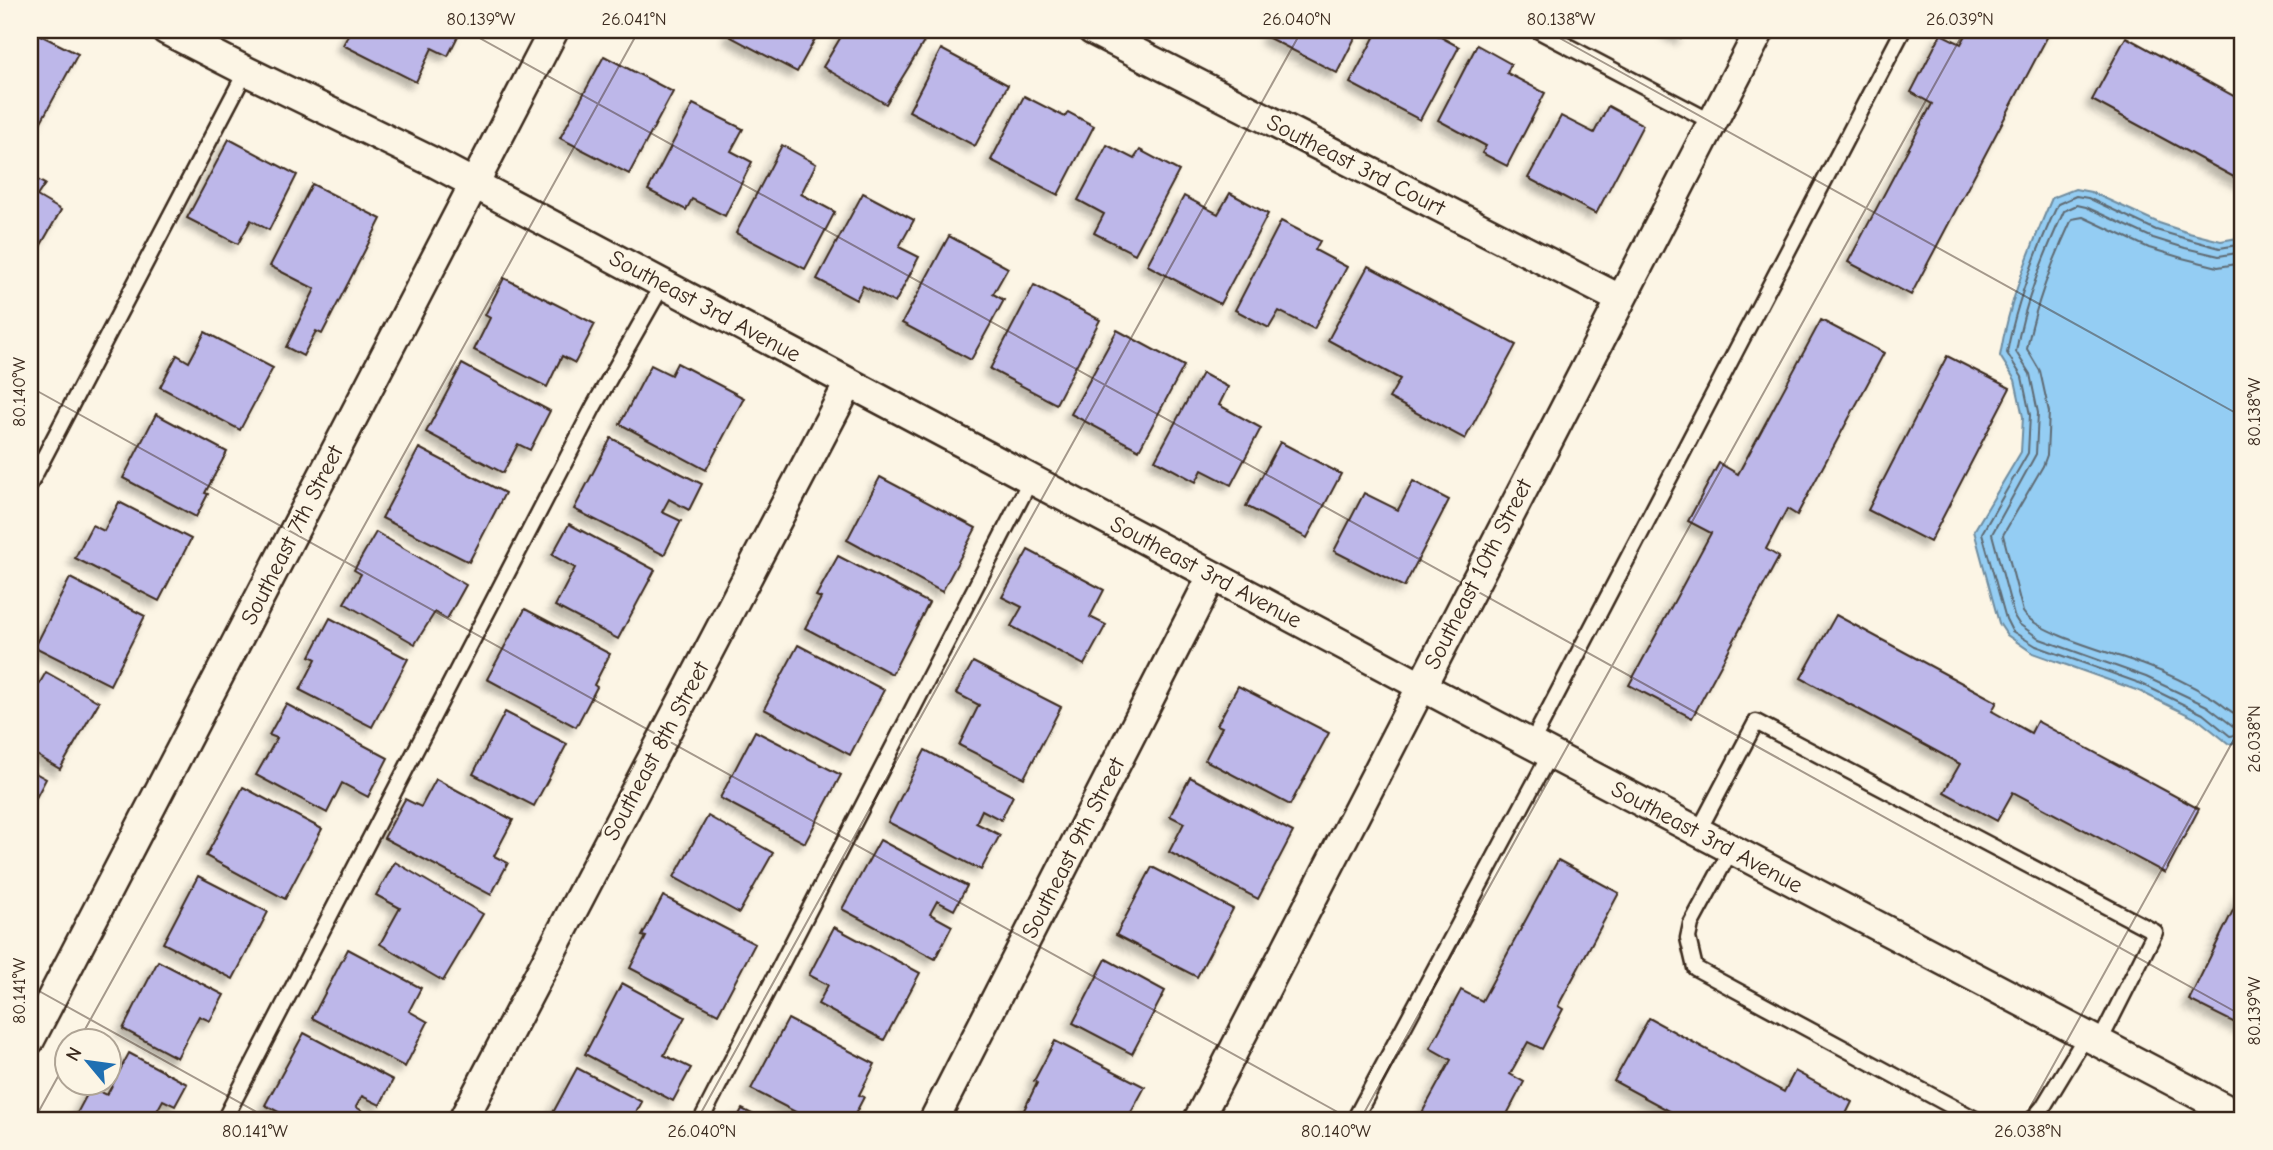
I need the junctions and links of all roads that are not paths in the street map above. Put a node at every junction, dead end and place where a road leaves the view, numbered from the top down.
1 (166, 30) edge
2 (554, 30) edge
3 (1092, 30) edge
4 (1537, 30) edge
5 (1760, 30) edge
6 (1903, 30) edge
7 (246, 71) junction
8 (1712, 122) junction
9 (474, 183) junction
10 (663, 284) junction
11 (1620, 299) junction
12 (849, 383) junction
13 (1031, 479) junction
14 (30, 484) edge
15 (1212, 576) junction
16 (1420, 686) junction
17 (1541, 749) junction
18 (1698, 832) junction
19 (1731, 849) junction
20 (2092, 1039) junction
21 (30, 1040) edge
22 (2243, 1118) edge
23 (224, 1120) edge
24 (463, 1120) edge
25 (701, 1120) edge
26 (934, 1120) edge
27 (1198, 1120) edge
28 (1354, 1120) edge
29 (1977, 1120) edge
30 (2032, 1120) edge

1 - 7 street, Southeast 3rd Avenue
2 - 9 street, Southeast 7th Street
3 - 11 street, Southeast 3rd Court
4 - 8 lane
5 - 8 street, Southeast 10th Street
6 - 17 lane
7 - 9 street, Southeast 3rd Avenue
7 - 14 lane
8 - 11 street, Southeast 10th Street
9 - 10 street, Southeast 3rd Avenue
9 - 21 street, Southeast 7th Street
10 - 12 street, Southeast 3rd Avenue
10 - 23 lane
11 - 16 street, Southeast 10th Street
12 - 13 street, Southeast 3rd Avenue
12 - 24 street, Southeast 8th Street
13 - 15 street, Southeast 3rd Avenue
13 - 25 lane
15 - 16 street, Southeast 3rd Avenue
15 - 26 street, Southeast 9th Street
16 - 17 street, Southeast 3rd Avenue
16 - 27 street, Southeast 10th Street
17 - 18 street, Southeast 3rd Avenue
17 - 28 lane
18 - 19 street, Southeast 3rd Avenue
18 - 20 lane
19 - 20 street, Southeast 3rd Avenue
19 - 29 lane
20 - 22 street, Southeast 3rd Avenue
20 - 30 lane

